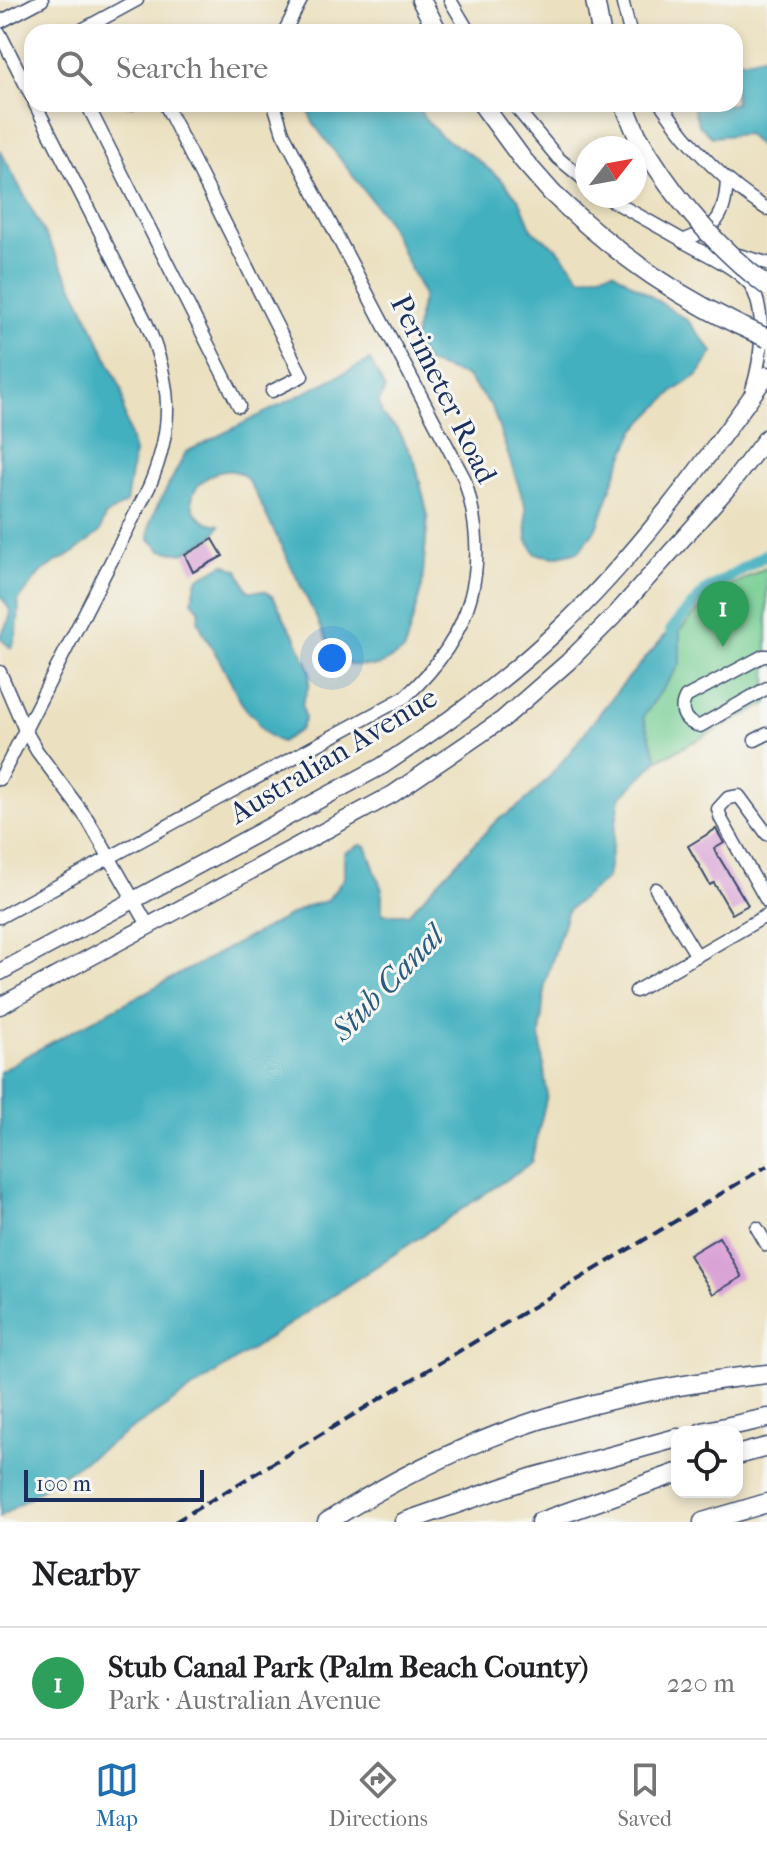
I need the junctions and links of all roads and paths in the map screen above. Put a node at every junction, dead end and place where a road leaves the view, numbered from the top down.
1 (42, 0) edge
2 (137, 0) edge
3 (301, 0) edge
4 (421, 0) edge
5 (450, 0) edge
6 (595, 0) edge
7 (622, 0) edge
8 (0, 22) edge
9 (93, 24) edge
10 (288, 24) edge
11 (434, 24) edge
12 (464, 24) edge
13 (600, 24) edge
14 (628, 24) edge
15 (0, 34) edge
16 (24, 81) edge
17 (39, 112) edge
18 (91, 112) edge
19 (169, 112) edge
20 (275, 112) edge
21 (488, 112) edge
22 (520, 112) edge
23 (627, 112) edge
24 (667, 112) edge
25 (575, 172) edge
26 (727, 180) junction
27 (625, 208) edge
28 (767, 209) edge
29 (682, 241) junction
30 (767, 263) edge
31 (767, 286) edge
32 (767, 338) edge
33 (767, 375) edge
34 (272, 391) dead end
35 (750, 399) junction
36 (239, 406) dead end
37 (767, 437) edge
38 (767, 656) edge
39 (0, 672) edge
40 (767, 688) edge
41 (25, 730) junction
42 (0, 779) edge
43 (767, 834) edge
44 (109, 858) junction
45 (656, 889) dead end
46 (134, 900) junction
47 (767, 901) edge
48 (767, 915) edge
49 (0, 917) edge
50 (148, 925) junction
51 (697, 956) junction
52 (0, 972) edge
53 (636, 991) dead end
54 (0, 1006) edge
55 (757, 1228) dead end
56 (767, 1245) edge
57 (767, 1374) edge
58 (767, 1418) edge
59 (730, 1426) edge
60 (671, 1440) edge
61 (767, 1447) edge
62 (743, 1453) edge
63 (671, 1475) edge
64 (767, 1503) edge
65 (327, 1522) edge
66 (404, 1522) edge
67 (540, 1522) edge
68 (703, 1522) edge

1 - 8 street
2 - 9 street
3 - 10 street
4 - 11 highway
5 - 12 street
6 - 13 highway
7 - 14 street
15 - 16 street
17 - 41 street
18 - 36 street
19 - 34 street
20 - 44 street, Perimeter Road
21 - 32 highway, bridge
22 - 25 street
23 - 31 highway, bridge
24 - 26 street
26 - 28 street
26 - 29 street
27 - 29 street
29 - 30 street
29 - 35 street
33 - 35 main road, Australian Avenue
35 - 46 main road, Australian Avenue
37 - 50 main road, Australian Avenue
38 - 40 street
39 - 41 street
41 - 42 street
41 - 44 street
43 - 47 street
44 - 46 street
44 - 49 street, Perimeter Road
45 - 51 street
46 - 50 street
46 - 52 main road, Australian Avenue
48 - 51 street
50 - 54 main road, Australian Avenue
51 - 53 street
55 - 56 street
57 - 65 highway
58 - 59 highway
60 - 66 highway
61 - 62 highway
63 - 67 highway
64 - 68 highway

